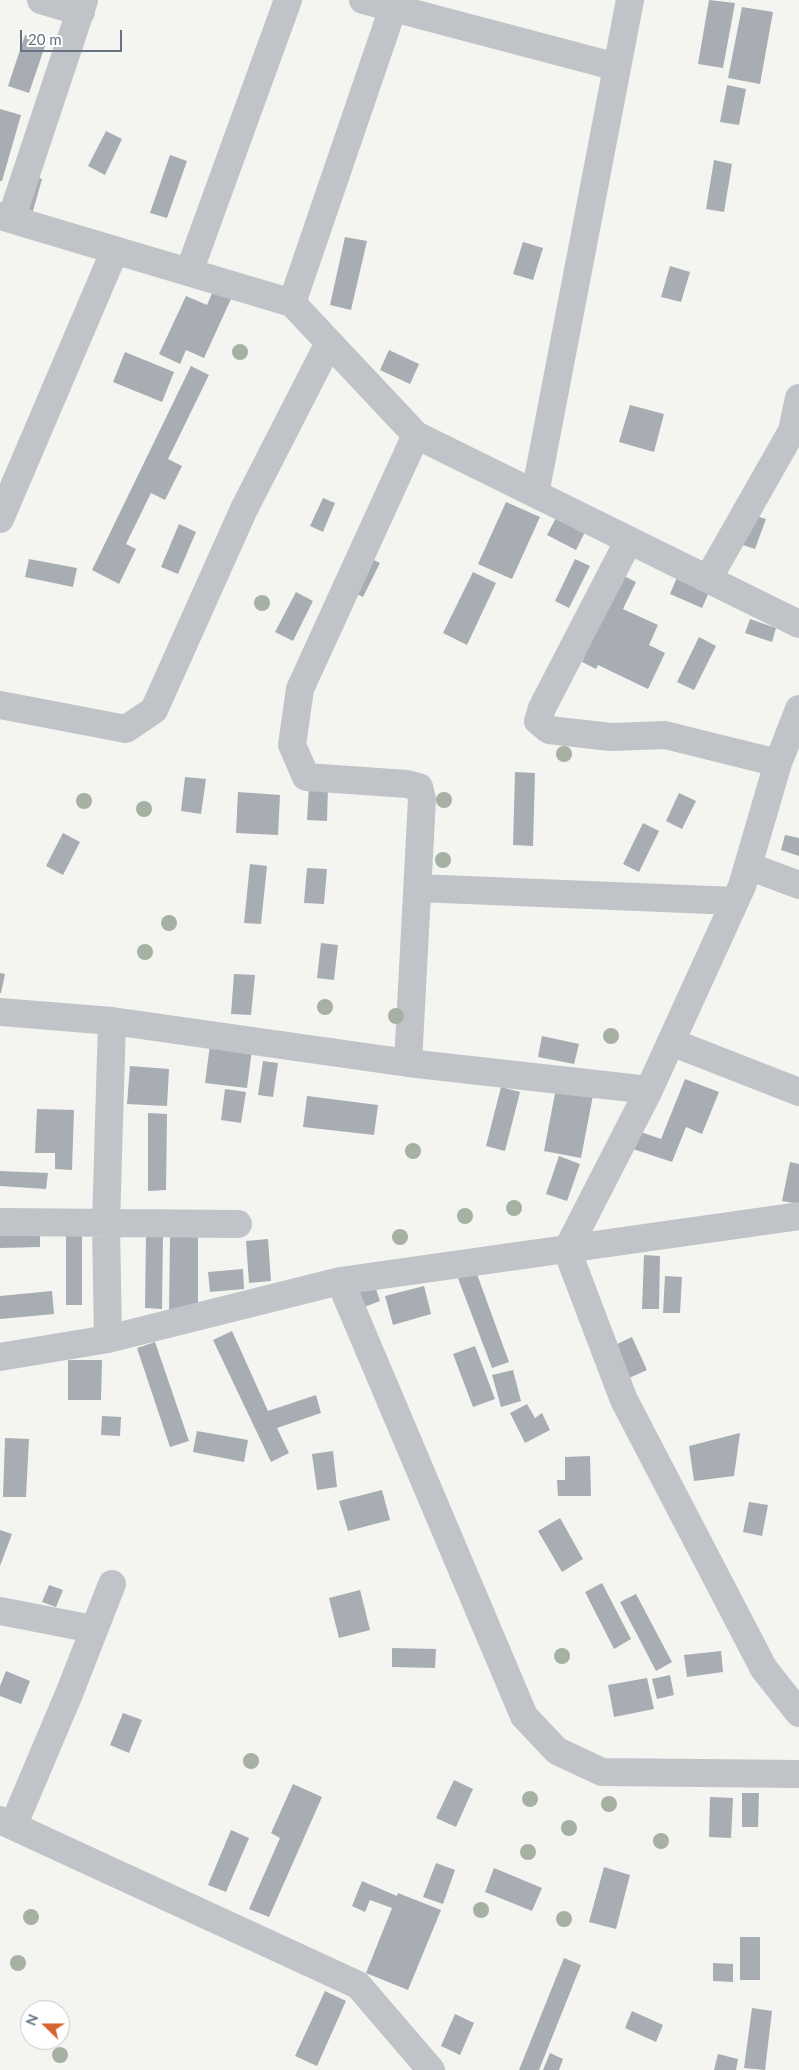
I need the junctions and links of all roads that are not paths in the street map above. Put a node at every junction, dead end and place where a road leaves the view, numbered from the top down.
1 (41, 0) edge
2 (288, 0) edge
3 (363, 0) edge
4 (630, 0) edge
5 (82, 6) edge
6 (393, 8) junction
7 (617, 67) junction
8 (6, 218) edge
9 (115, 250) junction
10 (189, 272) junction
11 (292, 303) junction
12 (329, 343) junction
13 (799, 398) edge
14 (416, 434) junction
15 (535, 494) junction
16 (0, 519) edge
17 (629, 540) junction
18 (708, 579) junction
19 (799, 624) edge
20 (0, 705) edge
21 (799, 709) edge
22 (778, 763) junction
23 (748, 866) junction
24 (799, 885) edge
25 (418, 888) junction
26 (735, 901) junction
27 (0, 1012) edge
28 (112, 1021) junction
29 (671, 1042) junction
30 (408, 1063) junction
31 (649, 1090) junction
32 (799, 1092) edge
33 (799, 1216) edge
34 (0, 1222) edge
35 (106, 1224) junction
36 (238, 1224) dead end
37 (567, 1250) junction
38 (340, 1281) junction
39 (108, 1339) junction
40 (0, 1357) edge
41 (112, 1584) dead end
42 (0, 1611) edge
43 (93, 1630) junction
44 (799, 1713) edge
45 (799, 1774) edge
46 (7, 1823) edge
47 (431, 2070) edge

1 - 5 street
2 - 10 street
3 - 6 street
4 - 7 street
5 - 8 street
6 - 7 street
6 - 11 street
7 - 15 street
8 - 9 street
9 - 10 street
9 - 16 street
10 - 11 street
11 - 12 street
12 - 14 street
12 - 20 street
13 - 18 street
14 - 15 street
14 - 25 street
15 - 17 street
17 - 18 street
17 - 22 street
18 - 19 street
21 - 22 street
22 - 23 street
23 - 24 street
23 - 26 street
25 - 26 street
25 - 30 street
26 - 29 street
27 - 28 street
28 - 30 street
28 - 35 street
29 - 31 street
29 - 32 street
30 - 31 street
31 - 37 street
33 - 37 street
34 - 35 street
35 - 36 street
35 - 39 street
37 - 38 street
37 - 44 street
38 - 39 street
38 - 45 street
39 - 40 street
41 - 43 street
42 - 43 street
43 - 46 street
46 - 47 street

